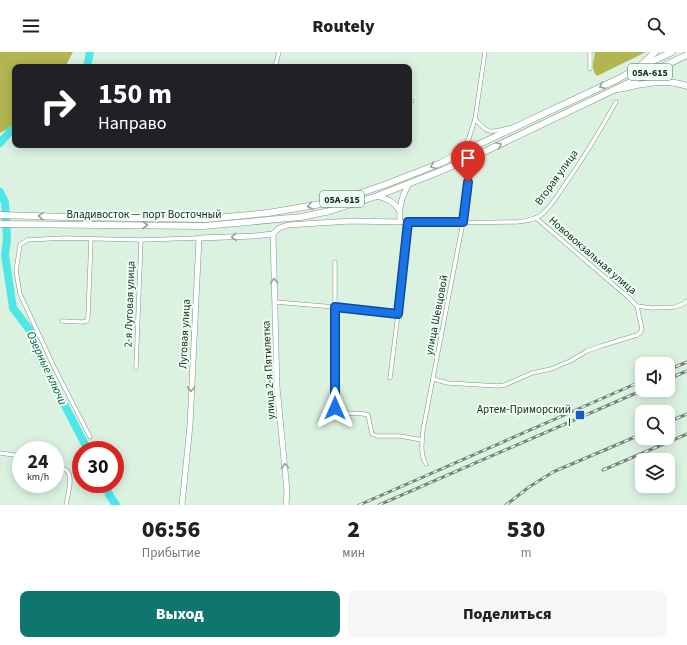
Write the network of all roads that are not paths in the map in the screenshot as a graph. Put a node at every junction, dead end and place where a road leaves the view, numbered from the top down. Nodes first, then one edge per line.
1 (279, 52) edge
2 (485, 52) edge
3 (590, 52) edge
4 (655, 52) edge
5 (672, 52) edge
6 (687, 55) edge
7 (276, 64) edge
8 (590, 69) dead end
9 (636, 69) junction
10 (687, 86) edge
11 (613, 90) junction
12 (616, 102) dead end
13 (476, 119) junction
14 (523, 124) junction
15 (454, 156) junction
16 (470, 169) dead end
17 (409, 184) junction
18 (377, 196) junction
19 (399, 210) junction
20 (0, 216) edge
21 (536, 218) junction
22 (400, 222) junction
23 (408, 222) junction
24 (463, 222) junction
25 (0, 224) edge
26 (273, 234) junction
27 (198, 238) junction
28 (91, 239) junction
29 (141, 240) junction
30 (335, 262) dead end
31 (687, 301) edge
32 (275, 302) junction
33 (638, 306) junction
34 (335, 307) junction
35 (398, 314) junction
36 (62, 321) dead end
37 (136, 368) dead end
38 (390, 378) dead end
39 (434, 379) junction
40 (90, 437) dead end
41 (422, 440) junction
42 (0, 453) edge
43 (12, 455) edge
44 (426, 464) dead end
45 (64, 469) edge
46 (66, 505) edge
47 (182, 505) edge
48 (286, 505) edge

1 - 7 street
2 - 13 street
3 - 8 street
4 - 9 main road
5 - 9 main road, Владивосток — порт Восточный / 05А-615
6 - 11 main road, Владивосток — порт Восточный / 05А-615
9 -> 14 main road, Владивосток — порт Восточный / 05А-615
10 - 11 main road
17 -> 11 main road, Владивосток — порт Восточный / 05А-615
12 - 21 street, Вторая улица
13 - 14 street
13 - 15 street
14 - 15 main road, Владивосток — порт Восточный / 05А-615
15 -> 20 main road, Владивосток — порт Восточный / 05А-615
16 - 24 street, улица Шевцовой
17 - 18 main road, Владивосток — порт Восточный / 05А-615
17 - 19 main road
18 - 19 main road
25 -> 18 main road, Владивосток — порт Восточный / 05А-615
19 - 22 main road
21 - 24 street, Вторая улица
21 - 33 street, Нововокзальная улица
22 - 23 street, Вторая улица
22 - 26 main road, Вторая улица
23 - 24 street, Вторая улица
23 - 35 street
24 - 39 street, улица Шевцовой
26 -> 27 main road
32 -> 26 main road, улица 2-я Пятилетка
27 - 29 street
27 -> 47 main road, Луговая улица
28 - 29 street
28 - 36 street
28 - 40 street
29 - 37 street, 2-я Луговая улица
30 - 34 street
31 - 33 street, Нововокзальная улица
32 - 34 street
48 -> 32 main road, улица 2-я Пятилетка
33 - 39 street, Нововокзальная улица
34 - 35 street
34 - 41 street
35 - 38 street
39 - 41 street, улица Шевцовой
41 - 44 street, улица Шевцовой
42 - 43 street
45 - 46 street

